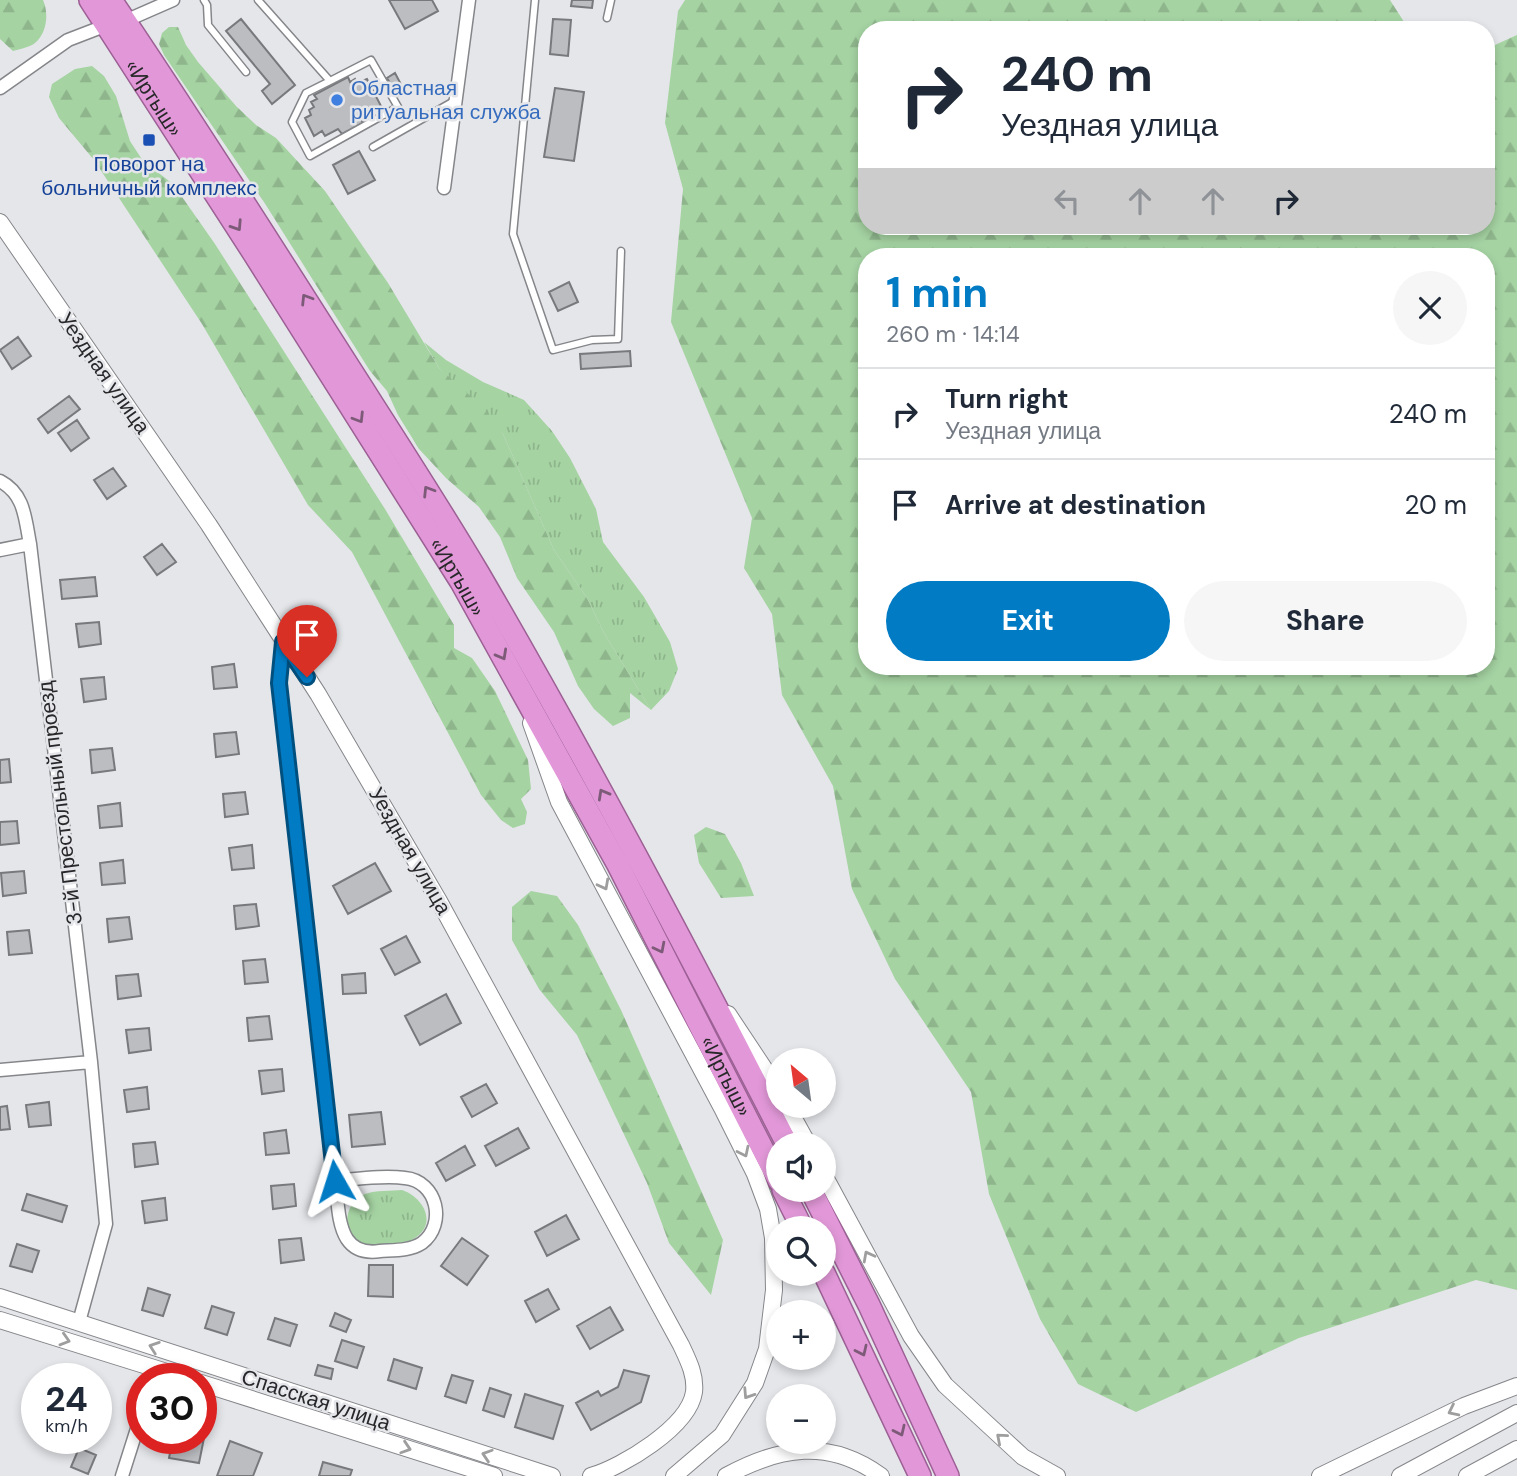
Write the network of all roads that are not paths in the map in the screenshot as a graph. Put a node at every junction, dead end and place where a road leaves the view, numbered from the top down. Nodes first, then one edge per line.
1 (90, 0) edge
2 (111, 0) edge
3 (173, 0) edge
4 (204, 0) edge
5 (258, 0) edge
6 (469, 0) edge
7 (536, 0) edge
8 (611, 0) edge
9 (607, 18) dead end
10 (116, 23) junction
11 (246, 72) dead end
12 (330, 81) junction
13 (0, 88) edge
14 (456, 100) junction
15 (373, 147) dead end
16 (444, 188) dead end
17 (0, 222) edge
18 (621, 251) dead end
19 (0, 481) edge
20 (30, 544) junction
21 (0, 550) edge
22 (283, 642) junction
23 (520, 688) junction
24 (707, 986) junction
25 (91, 1062) junction
26 (0, 1070) edge
27 (766, 1071) edge
28 (781, 1132) edge
29 (766, 1155) edge
30 (335, 1181) junction
31 (836, 1197) edge
32 (816, 1202) edge
33 (830, 1286) edge
34 (0, 1297) edge
35 (0, 1320) edge
36 (79, 1322) junction
37 (138, 1363) edge
38 (1517, 1386) edge
39 (217, 1388) edge
40 (1517, 1413) edge
41 (1517, 1449) edge
42 (129, 1454) edge
43 (122, 1476) edge
44 (494, 1476) edge
45 (552, 1476) edge
46 (591, 1476) edge
47 (674, 1476) edge
48 (726, 1476) edge
49 (881, 1476) edge
50 (920, 1476) edge
51 (948, 1476) edge
52 (1057, 1476) edge
53 (1320, 1476) edge
54 (1400, 1476) edge
55 (1467, 1476) edge

1 - 10 highway, «Иртыш»
2 - 10 highway, «Иртыш»
3 - 10 street
4 - 11 lane
5 - 12 lane
6 - 14 street
7 - 18 lane
8 - 9 lane
10 - 13 street
10 -> 23 highway, «Иртыш»
24 -> 10 highway, «Иртыш»
12 - 12 lane
14 - 15 lane
14 - 16 street
17 - 22 street, Уездная улица
19 - 20 street, 3-й Престольный проезд
20 - 21 street
20 - 25 street, 3-й Престольный проезд
22 - 30 street
22 - 46 street, Уездная улица
23 -> 29 highway, «Иртыш»
23 -> 47 street
24 - 27 street
24 - 28 highway, «Иртыш»
25 - 26 street
25 - 36 street, 3-й Престольный проезд
30 - 30 street
52 -> 31 street
32 - 51 highway
33 -> 50 highway
34 - 36 street, Спасская улица
35 -> 37 street
45 -> 36 street, Спасская улица
38 -> 53 street
39 -> 44 street, Спасская улица
40 - 54 street
41 - 55 street
42 - 43 street
48 - 49 street

